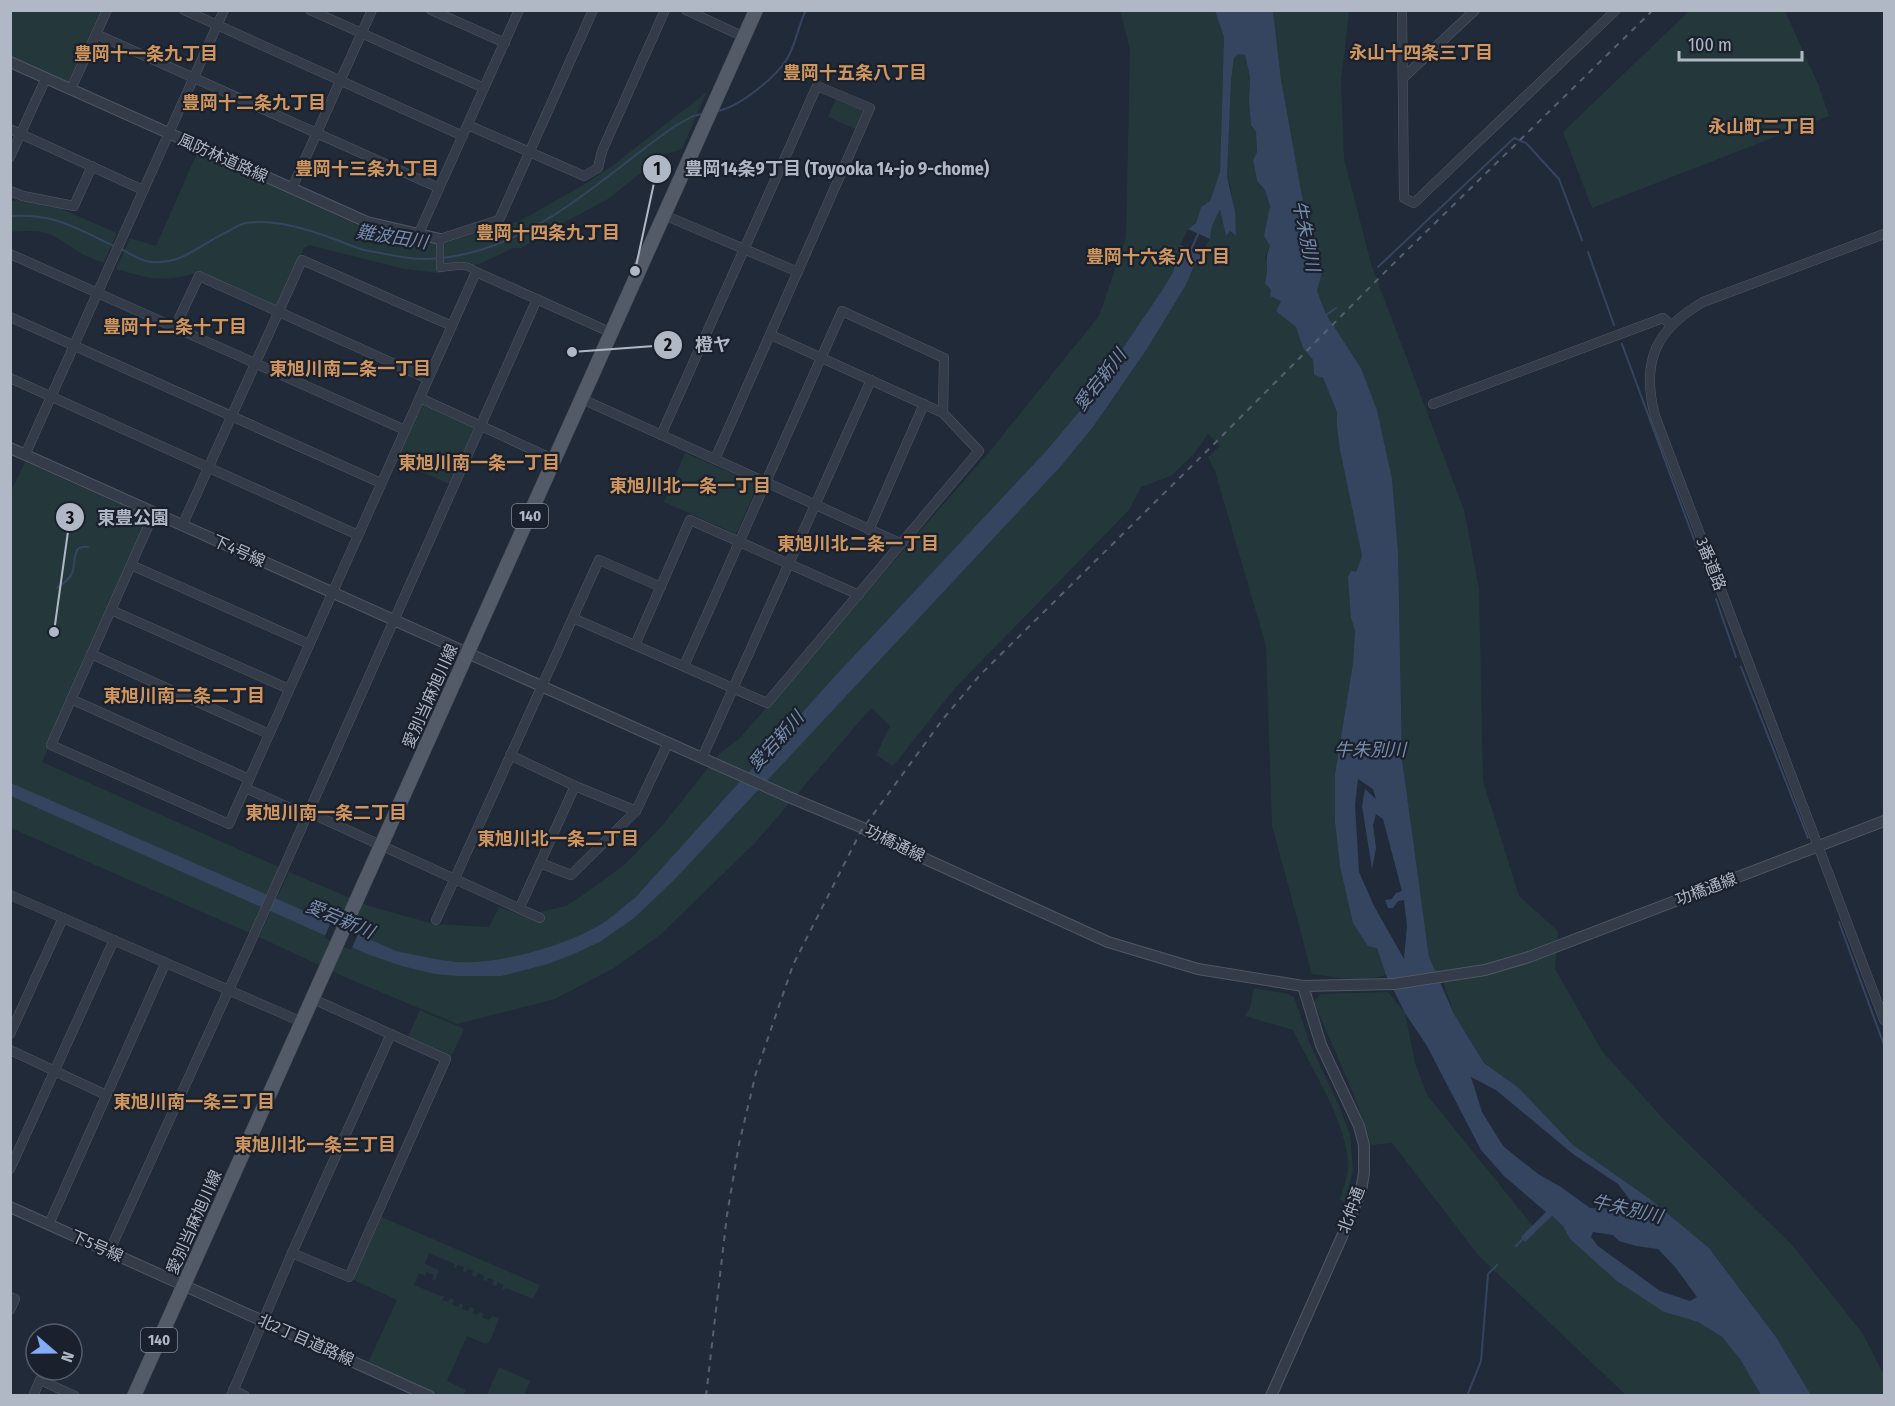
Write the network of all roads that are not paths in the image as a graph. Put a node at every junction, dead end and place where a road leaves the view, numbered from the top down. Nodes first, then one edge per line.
1 (107, 10) edge
2 (184, 10) edge
3 (224, 10) edge
4 (309, 10) edge
5 (372, 10) edge
6 (431, 10) edge
7 (519, 10) edge
8 (593, 10) edge
9 (664, 10) edge
10 (686, 10) edge
11 (756, 10) edge
12 (1402, 10) edge
13 (1475, 10) edge
14 (1616, 10) edge
15 (218, 25) junction
16 (96, 34) junction
17 (362, 34) junction
18 (744, 37) junction
19 (504, 43) junction
20 (10, 62) edge
21 (46, 78) junction
22 (193, 78) junction
23 (1403, 78) junction
24 (340, 81) junction
25 (484, 88) junction
26 (71, 89) junction
27 (468, 124) junction
28 (10, 129) edge
29 (169, 133) junction
30 (316, 133) junction
31 (21, 134) junction
32 (463, 136) junction
33 (529, 153) junction
34 (10, 157) edge
35 (92, 166) junction
36 (292, 188) junction
37 (439, 189) junction
38 (143, 190) junction
39 (10, 191) edge
40 (664, 215) junction
41 (1884, 234) edge
42 (418, 235) junction
43 (440, 243) junction
44 (744, 249) junction
45 (10, 254) edge
46 (476, 272) junction
47 (798, 272) junction
48 (98, 293) junction
49 (537, 299) junction
50 (279, 311) junction
51 (10, 317) edge
52 (1671, 325) junction
53 (452, 326) junction
54 (174, 327) junction
55 (612, 333) junction
56 (771, 335) junction
57 (74, 346) junction
58 (821, 357) junction
59 (255, 363) junction
60 (10, 378) edge
61 (428, 379) junction
62 (871, 380) junction
63 (51, 397) junction
64 (420, 398) junction
65 (582, 399) junction
66 (924, 404) junction
67 (1433, 404) dead end
68 (944, 413) junction
69 (232, 417) junction
70 (481, 426) junction
71 (405, 430) junction
72 (661, 435) junction
73 (10, 448) edge
74 (25, 455) junction
75 (715, 459) junction
76 (555, 460) junction
77 (209, 468) junction
78 (381, 483) junction
79 (766, 483) junction
80 (815, 505) junction
81 (154, 513) junction
82 (182, 526) junction
83 (869, 530) junction
84 (358, 535) junction
85 (739, 541) junction
86 (902, 544) junction
87 (789, 564) junction
88 (131, 565) junction
89 (661, 587) junction
90 (332, 593) junction
91 (859, 595) junction
92 (111, 610) junction
93 (573, 618) junction
94 (393, 620) junction
95 (309, 644) junction
96 (635, 645) junction
97 (91, 654) junction
98 (468, 654) junction
99 (684, 666) junction
100 (541, 686) junction
101 (734, 688) junction
102 (289, 689) junction
103 (71, 699) junction
104 (269, 734) junction
105 (668, 743) junction
106 (510, 755) junction
107 (702, 758) junction
108 (247, 783) junction
109 (575, 786) junction
110 (636, 811) junction
111 (307, 814) junction
112 (1884, 821) edge
113 (381, 845) junction
114 (1818, 846) junction
115 (540, 863) junction
116 (454, 879) junction
117 (10, 895) edge
118 (520, 907) junction
119 (63, 918) junction
120 (540, 918) dead end
121 (436, 920) dead end
122 (114, 940) junction
123 (165, 964) junction
124 (1302, 986) junction
125 (228, 990) junction
126 (313, 999) junction
127 (1884, 1020) edge
128 (302, 1022) junction
129 (10, 1034) edge
130 (391, 1034) junction
131 (10, 1050) edge
132 (55, 1070) junction
133 (106, 1095) junction
134 (10, 1169) edge
135 (10, 1207) edge
136 (48, 1224) junction
137 (109, 1252) junction
138 (292, 1252) junction
139 (184, 1285) junction
140 (10, 1297) edge
141 (10, 1310) edge
142 (263, 1321) junction
143 (232, 1393) edge
144 (33, 1395) edge
145 (75, 1395) edge
146 (134, 1395) edge
147 (244, 1395) edge
148 (429, 1395) edge
149 (1271, 1395) edge

1 - 16 street
2 - 15 street
3 - 15 street
4 - 17 street
5 - 17 street
6 - 19 street
7 - 19 street
8 - 33 street
9 - 33 street
10 - 18 street
11 - 18 main road, 愛別当麻旭川線 / 140
12 - 23 street
13 - 23 street
14 - 23 street
15 - 22 street
15 - 24 street
16 - 22 street
16 - 26 street
17 - 24 street
17 - 25 street
18 - 40 main road, 愛別当麻旭川線 / 140
19 - 25 street
20 - 21 street, 風防林道路線
21 - 26 street, 風防林道路線
21 - 31 street
22 - 29 street
22 - 30 street
24 - 30 street
24 - 32 street
25 - 27 street
26 - 29 street, 風防林道路線
27 - 32 street
27 - 33 street
28 - 31 street
29 - 36 street, 風防林道路線
29 - 38 street
30 - 36 street
30 - 37 street
31 - 34 street
31 - 35 street
32 - 37 street
33 - 43 street
35 - 38 street
35 - 39 street
36 - 42 street, 風防林道路線
37 - 42 street
38 - 48 street
40 - 44 street
40 - 55 main road, 愛別当麻旭川線 / 140
41 - 52 street, 3番道路
42 - 43 street, 風防林道路線
43 - 46 street
44 - 47 street
44 - 47 street
44 - 72 street
45 - 48 street
46 - 49 street
46 - 53 street
47 - 56 street
48 - 54 street
48 - 57 street
49 - 55 street
49 - 70 street
50 - 53 street
50 - 54 street
50 - 59 street
50 - 61 street
51 - 57 street
52 - 67 street
52 - 114 street, 3番道路
53 - 61 street
54 - 59 street
55 - 65 main road, 愛別当麻旭川線 / 140
56 - 58 street
56 - 75 street
57 - 63 street
57 - 69 street
58 - 62 street
58 - 68 street
58 - 79 street
59 - 69 street
59 - 71 street
60 - 63 street
61 - 64 street
62 - 66 street
62 - 80 street
63 - 74 street
63 - 77 street
64 - 70 street
64 - 71 street
65 - 72 street
65 - 76 main road, 愛別当麻旭川線 / 140
66 - 68 street
66 - 83 street
68 - 86 street
69 - 77 street
69 - 78 street
70 - 76 street
70 - 94 street
71 - 78 street
72 - 75 street
73 - 74 street, 下4号線
74 - 81 street, 下4号線
75 - 79 street
76 - 98 main road, 愛別当麻旭川線 / 140
77 - 82 street
77 - 84 street
78 - 84 street
79 - 80 street
79 - 85 street
80 - 83 street
80 - 87 street
81 - 82 street, 下4号線
81 - 88 street
82 - 90 street, 下4号線
83 - 86 street
84 - 90 street
85 - 87 street
85 - 89 street
85 - 99 street
86 - 91 street
87 - 91 street
87 - 101 street
88 - 92 street
88 - 95 street
89 - 93 street
89 - 96 street
90 - 94 street, 下4号線
90 - 95 street
91 - 101 street
92 - 97 street
92 - 102 street
93 - 96 street
93 - 100 street
94 - 98 street, 下4号線
94 - 111 street
95 - 102 street
96 - 99 street
97 - 103 street
97 - 104 street
98 - 100 street, 功橋通線
98 - 113 main road, 愛別当麻旭川線 / 140
99 - 101 street
100 - 105 street, 功橋通線
100 - 106 street
101 - 107 street
102 - 104 street
103 - 108 street
103 - 108 street
104 - 108 street
105 - 107 street, 功橋通線
105 - 110 street
106 - 109 street
106 - 116 street
107 - 124 street, 功橋通線
108 - 111 street
109 - 110 street
109 - 115 street
110 - 115 street
111 - 113 street
111 - 125 street
112 - 114 street, 功橋通線
113 - 116 street
113 - 126 main road, 愛別当麻旭川線 / 140
114 - 124 street, 功橋通線
114 - 127 street, 3番道路
115 - 118 street
116 - 118 street
116 - 121 street
117 - 119 street
118 - 120 street
119 - 122 street
119 - 129 street
122 - 123 street
122 - 132 street
123 - 125 street
123 - 133 street
124 - 149 street, 北仲通
125 - 128 street
125 - 137 street
126 - 128 main road, 愛別当麻旭川線 / 140
126 - 130 street
128 - 139 main road, 愛別当麻旭川線 / 140
130 - 138 street
130 - 138 street
131 - 132 street
132 - 133 street
132 - 134 street
133 - 136 street
135 - 136 street, 下5号線
136 - 137 street, 下5号線
137 - 139 street, 下5号線
138 - 142 street
139 - 142 street, 北2丁目道路線
139 - 146 main road, 愛別当麻旭川線 / 140
140 - 141 street
142 - 143 street
142 - 148 street, 北2丁目道路線
143 - 147 street
144 - 145 street

